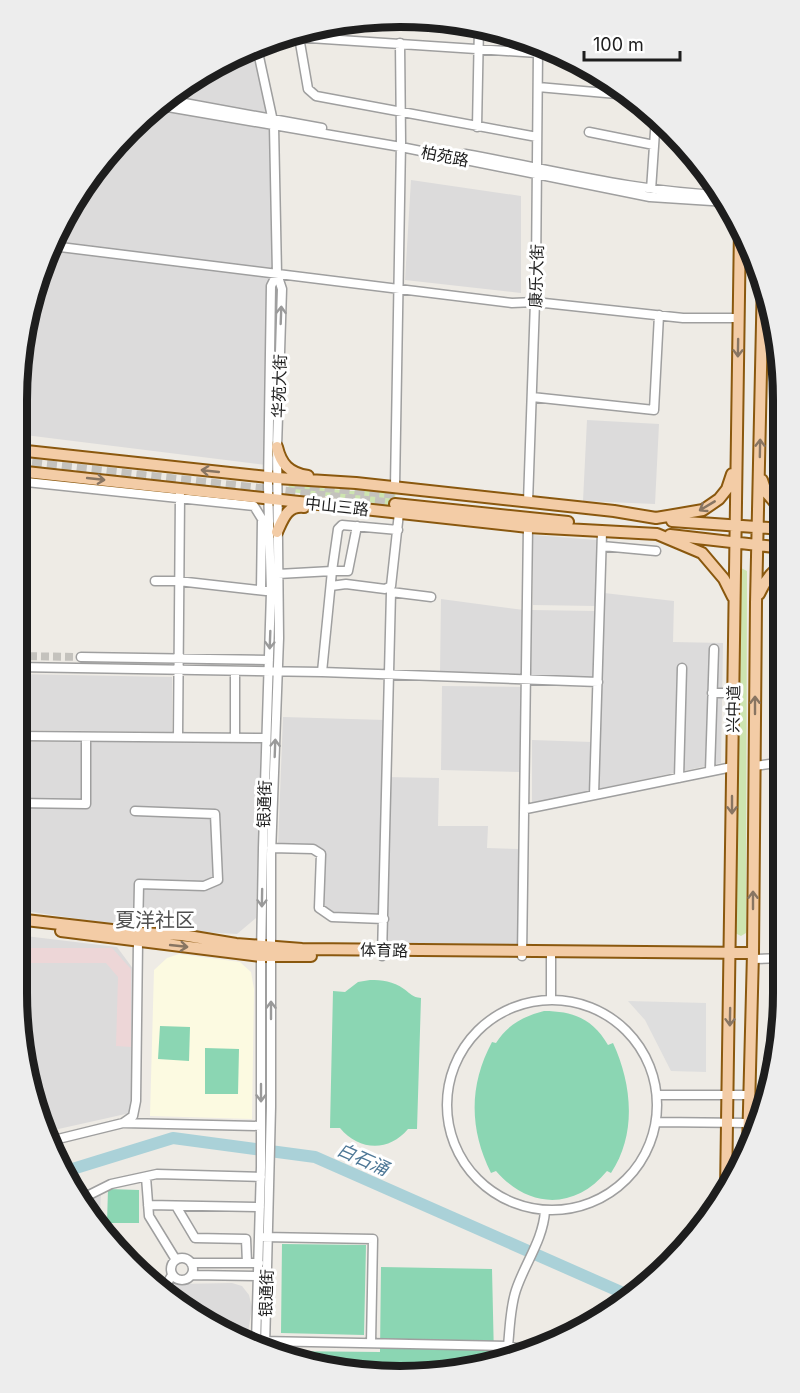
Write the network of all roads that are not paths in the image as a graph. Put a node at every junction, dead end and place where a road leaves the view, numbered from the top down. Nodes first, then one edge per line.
1 (479, 36) edge
2 (311, 38) edge
3 (297, 42) edge
4 (400, 43) junction
5 (479, 48) junction
6 (530, 51) edge
7 (538, 53) edge
8 (259, 54) edge
9 (538, 87) junction
10 (612, 94) edge
11 (176, 102) edge
12 (169, 107) edge
13 (401, 112) junction
14 (273, 123) junction
15 (477, 127) junction
16 (655, 128) edge
17 (589, 132) dead end
18 (537, 137) junction
19 (401, 145) junction
20 (654, 145) junction
21 (537, 170) junction
22 (651, 190) junction
23 (711, 195) edge
24 (715, 201) edge
25 (740, 245) edge
26 (60, 247) edge
27 (277, 274) junction
28 (398, 289) junction
29 (535, 302) junction
30 (762, 312) edge
31 (659, 315) junction
32 (738, 318) junction
33 (532, 397) junction
34 (277, 447) junction
35 (27, 451) edge
36 (735, 462) junction
37 (759, 470) junction
38 (27, 473) edge
39 (272, 477) junction
40 (27, 481) edge
41 (68, 481) junction
42 (356, 483) junction
43 (180, 493) junction
44 (273, 499) junction
45 (396, 500) junction
46 (773, 500) edge
47 (528, 502) junction
48 (353, 508) junction
49 (657, 519) junction
50 (735, 525) junction
51 (357, 526) junction
52 (528, 527) junction
53 (758, 527) junction
54 (773, 528) edge
55 (398, 530) junction
56 (277, 532) junction
57 (602, 532) junction
58 (657, 534) junction
59 (735, 543) junction
60 (602, 546) junction
61 (758, 546) junction
62 (773, 547) edge
63 (656, 551) dead end
64 (332, 571) junction
65 (348, 571) junction
66 (773, 572) edge
67 (278, 574) junction
68 (155, 581) dead end
69 (178, 581) junction
70 (346, 584) junction
71 (331, 586) junction
72 (261, 590) junction
73 (275, 592) junction
74 (431, 597) dead end
75 (734, 599) junction
76 (756, 603) junction
77 (714, 649) dead end
78 (81, 657) tunnel mouth
79 (177, 659) junction
80 (269, 660) junction
81 (27, 667) edge
82 (682, 668) dead end
83 (177, 670) junction
84 (235, 671) junction
85 (274, 672) junction
86 (322, 672) junction
87 (389, 675) junction
88 (527, 680) junction
89 (598, 682) junction
90 (712, 693) junction
91 (733, 693) junction
92 (27, 736) edge
93 (86, 736) junction
94 (177, 737) junction
95 (235, 738) junction
96 (266, 738) junction
97 (773, 763) edge
98 (754, 765) junction
99 (732, 766) junction
100 (710, 771) junction
101 (678, 778) junction
102 (594, 795) junction
103 (27, 803) edge
104 (526, 809) junction
105 (135, 811) dead end
106 (271, 848) junction
107 (384, 919) junction
108 (27, 920) edge
109 (27, 926) edge
110 (138, 937) junction
111 (266, 950) junction
112 (382, 953) junction
113 (522, 954) junction
114 (551, 954) junction
115 (773, 954) edge
116 (731, 956) junction
117 (753, 956) junction
118 (773, 957) edge
119 (551, 1000) junction
120 (657, 1095) junction
121 (728, 1095) junction
122 (748, 1095) junction
123 (657, 1122) junction
124 (123, 1123) junction
125 (728, 1123) junction
126 (748, 1123) junction
127 (748, 1128) edge
128 (264, 1130) junction
129 (57, 1139) edge
130 (266, 1167) junction
131 (727, 1174) edge
132 (146, 1177) junction
133 (261, 1177) junction
134 (87, 1196) edge
135 (148, 1205) junction
136 (176, 1206) junction
137 (260, 1207) junction
138 (545, 1211) junction
139 (264, 1237) junction
140 (176, 1260) junction
141 (191, 1263) junction
142 (247, 1263) junction
143 (259, 1263) junction
144 (172, 1275) junction
145 (192, 1275) junction
146 (258, 1276) junction
147 (167, 1284) edge
148 (260, 1339) edge
149 (260, 1339) edge
150 (271, 1343) edge
151 (371, 1343) junction
152 (508, 1346) junction
153 (515, 1348) edge

1 - 5 street
2 - 4 street
3 - 13 street
4 - 5 street
4 - 13 street
5 - 6 street
5 - 15 street
7 - 9 street, 康乐大街
8 - 14 street, 华苑大街
9 - 10 street
9 - 18 street, 康乐大街
11 - 14 street, 柏苑路
12 - 14 street, 柏苑路
13 - 15 street
13 - 19 street
14 - 19 street, 柏苑路
14 - 27 street, 华苑大街
15 - 18 street
16 - 20 street
17 - 20 street
18 - 21 street, 康乐大街
19 - 21 street, 柏苑路
19 - 28 street
20 - 22 street
21 - 22 street, 柏苑路
21 - 24 street, 柏苑路
21 - 29 street, 康乐大街
22 - 23 street, 柏苑路
25 - 32 main road, 兴中道
26 - 27 street
27 - 28 street
34 -> 27 street, 华苑大街
27 - 39 street, 华苑大街
28 - 29 street
28 - 45 street
29 - 31 street
29 - 33 street, 康乐大街
37 -> 30 main road, 兴中道
31 - 32 street
31 - 33 street
32 -> 36 main road, 兴中道
33 - 47 street, 康乐大街
34 - 39 street, 华苑大街
34 - 42 main road
39 -> 35 main road, 中山三路
36 -> 49 main road
36 - 50 main road, 兴中道
37 - 46 main road
37 - 53 main road, 兴中道
38 - 41 main road, 中山三路
39 - 42 main road, 中山三路
39 - 44 street, 银通街
40 - 41 street
41 - 43 main road, 中山三路
42 - 45 main road, 中山三路
43 - 44 main road, 中山三路
43 - 69 street
43 - 72 street
44 - 48 main road, 中山三路
44 - 56 street
44 - 73 street, 银通街
45 - 47 main road, 中山三路
45 - 48 main road, 中山三路
45 - 49 main road, 中山三路
45 - 52 main road, 中山三路
45 - 55 street
45 - 58 main road, 中山三路
47 - 49 main road, 中山三路
48 - 56 main road
49 - 50 main road, 中山三路
50 - 53 main road, 中山三路
50 - 59 main road, 兴中道
51 - 55 street
51 - 64 street
51 - 65 street
52 - 57 main road, 中山三路
52 - 88 street
53 - 54 main road, 中山三路
53 - 61 main road, 兴中道
55 - 70 street
56 - 67 street
57 - 58 main road, 中山三路
57 - 60 street
58 - 59 main road, 中山三路
58 - 75 main road
59 - 61 main road, 中山三路
59 - 75 main road, 兴中道
60 - 63 street
60 - 89 street
61 - 62 main road, 中山三路
61 - 76 main road, 兴中道
64 - 65 street
64 - 67 street
64 - 71 street
65 - 70 street
66 - 76 main road
67 - 73 street
68 - 69 street
69 - 72 street
69 - 79 street
70 - 71 street
71 - 86 street
72 - 73 street
73 -> 80 street, 银通街
73 - 85 street
74 - 87 street
75 - 91 main road, 兴中道
98 -> 76 main road, 兴中道
77 - 90 street
78 - 79 street
79 - 80 street
79 - 83 street
80 - 85 street, 银通街
81 - 83 street
82 - 101 street
83 - 84 street
83 - 94 street
84 - 85 street
84 - 95 street
85 - 86 street
85 - 96 street, 银通街
106 -> 85 street
86 - 87 street
87 - 88 street
87 - 107 street
88 - 89 street
88 - 104 street
89 - 102 street
90 - 91 street
90 - 100 street
91 - 99 main road, 兴中道
92 - 93 street
93 - 94 street
93 - 103 street
94 - 95 street
95 - 96 street
96 -> 111 street, 银通街
97 - 98 street
117 -> 98 main road, 兴中道
99 - 100 street
99 -> 116 main road, 兴中道
100 - 101 street
101 - 102 street
102 - 104 street
104 - 113 street
105 - 110 street
106 - 107 street
106 - 111 street
107 - 112 street
108 - 110 main road, 体育路
109 - 110 main road, 体育路
110 - 111 main road, 体育路
110 - 124 street
111 - 112 main road, 体育路
111 - 128 street, 银通街
112 - 113 main road, 体育路
113 - 114 main road, 体育路
114 - 116 main road, 体育路
114 - 119 street
115 - 117 street
116 - 117 main road, 体育路
116 -> 121 main road, 兴中道
117 - 118 street
117 - 122 main road, 兴中道
119 - 120 street
119 - 138 street
120 - 121 street
120 - 123 street
121 - 122 street
121 - 125 main road, 兴中道
122 - 126 main road, 兴中道
123 - 125 street
123 - 138 street
124 - 128 street
124 - 129 street
125 - 126 street
125 - 131 main road, 兴中道
126 - 127 main road, 兴中道
128 - 130 street, 银通街
130 - 133 street, 银通街
130 - 139 street, 银通街
132 - 133 street
132 - 134 street
132 - 135 street
133 - 137 street, 银通街
135 - 136 street
135 - 140 street
136 - 137 street
136 - 142 street
137 - 139 street, 银通街
138 - 152 street
139 - 143 street, 银通街
139 - 148 street, 银通街
139 - 151 street
140 - 141 street
140 - 144 street
141 - 142 street
141 - 145 street
142 - 143 street
143 - 146 street, 银通街
144 - 145 street
144 - 147 street
145 - 146 street
146 - 149 street, 银通街
150 - 151 street
151 - 152 street
152 - 153 street

